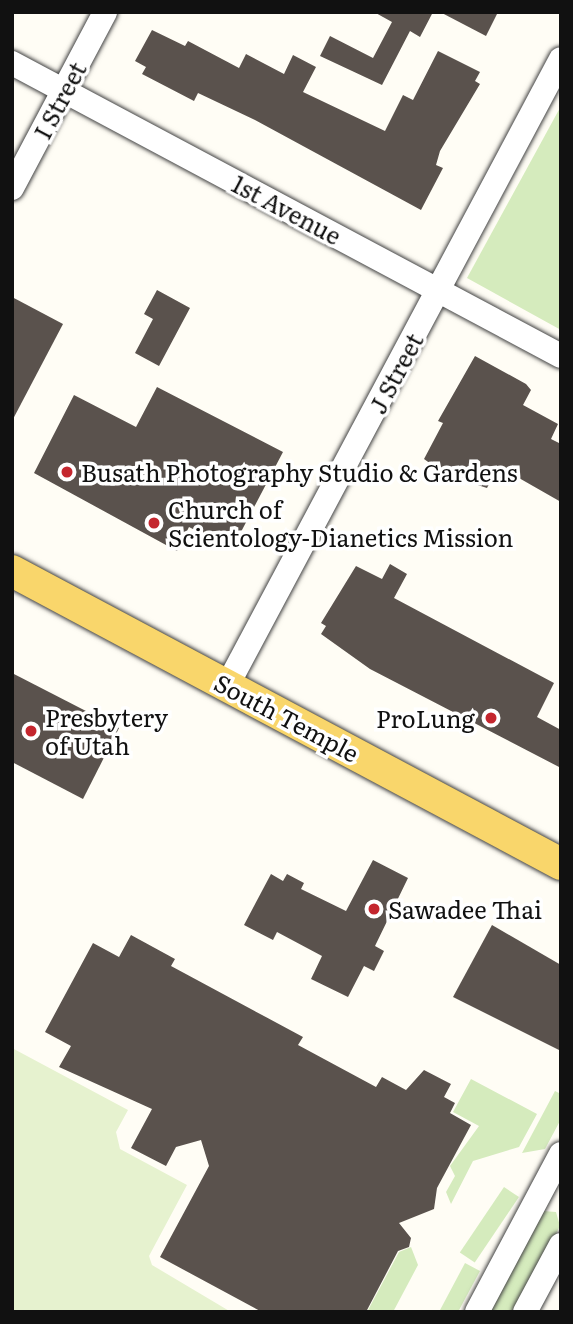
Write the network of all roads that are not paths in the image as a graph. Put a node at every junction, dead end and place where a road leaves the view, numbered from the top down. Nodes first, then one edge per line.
1 (105, 12) edge
2 (561, 59) edge
3 (12, 63) edge
4 (64, 91) junction
5 (12, 188) edge
6 (438, 290) junction
7 (561, 356) edge
8 (12, 571) edge
9 (228, 686) junction
10 (561, 864) edge
11 (561, 1154) edge
12 (552, 1192) edge
13 (561, 1245) edge
14 (477, 1312) edge
15 (525, 1312) edge

1 - 4 street, I Street
2 - 6 street, J Street
3 - 4 street, 1st Avenue
4 - 5 street, I Street
4 - 6 street, 1st Avenue
6 - 7 street, 1st Avenue
6 - 9 street, J Street
8 - 9 main road, South Temple
9 - 10 main road, South Temple
11 - 12 street
12 - 14 street
13 - 15 street

